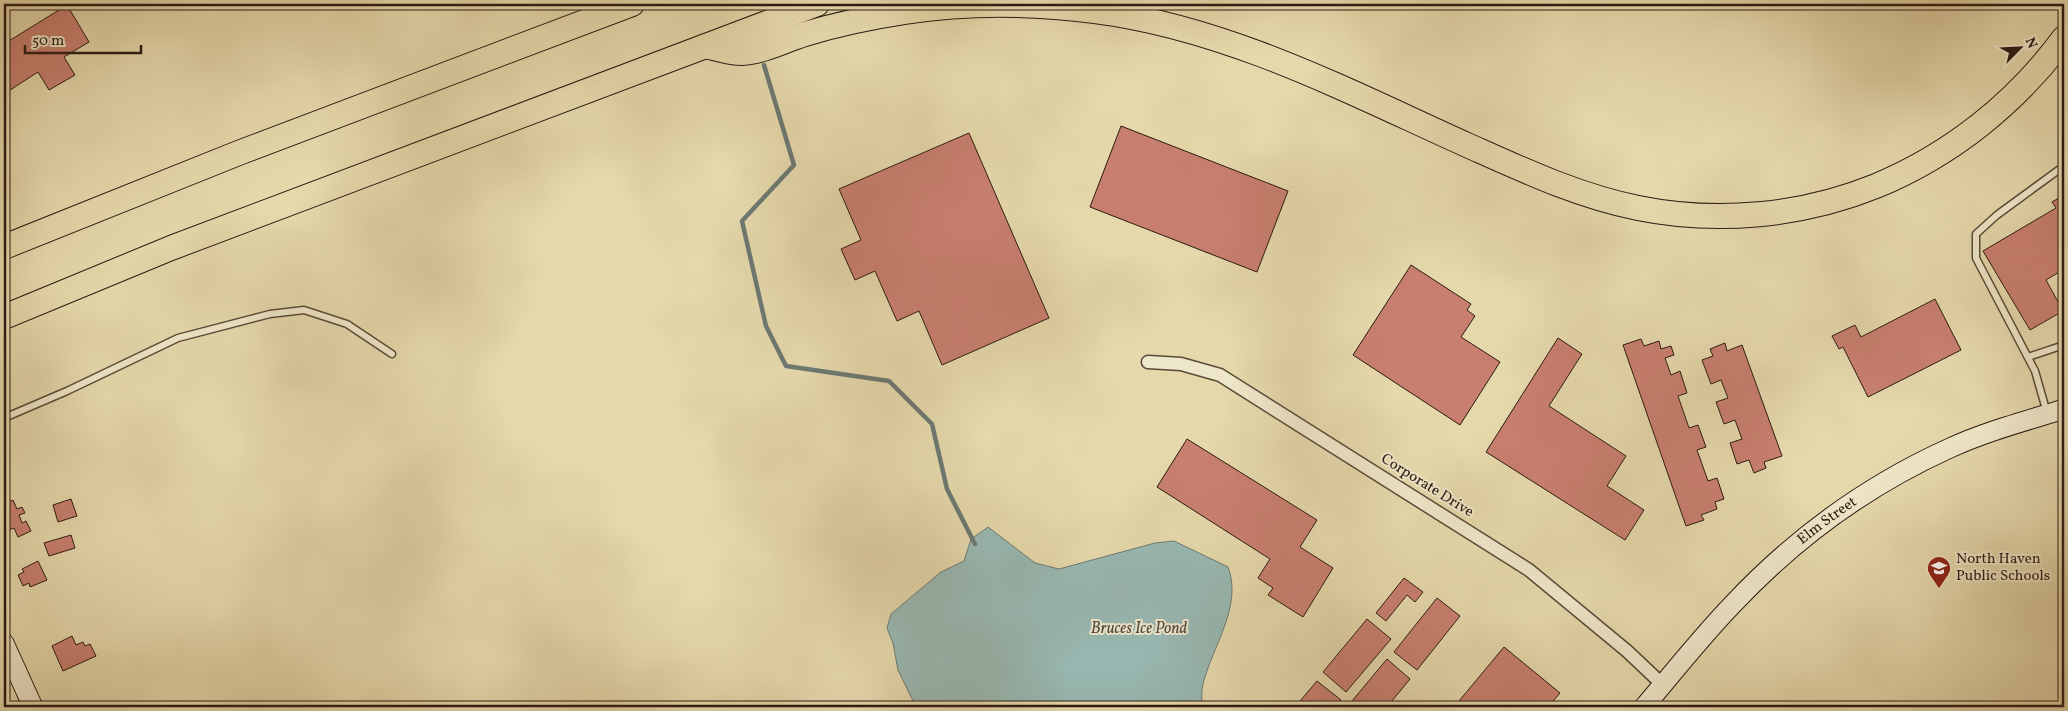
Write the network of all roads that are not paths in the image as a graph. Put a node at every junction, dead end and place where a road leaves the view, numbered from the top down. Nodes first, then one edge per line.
1 (632, 4) edge
2 (817, 4) edge
3 (2064, 38) edge
4 (706, 46) junction
5 (2064, 166) edge
6 (4, 247) edge
7 (4, 317) edge
8 (2064, 345) edge
9 (392, 354) dead end
10 (2028, 357) junction
11 (1148, 362) dead end
12 (2056, 412) edge
13 (4, 418) edge
14 (4, 642) edge
15 (1662, 686) junction
16 (34, 707) edge
17 (1644, 707) edge

1 - 6 highway
2 - 4 highway
3 - 4 highway
4 - 7 highway
5 - 10 lane
8 - 10 lane
9 - 13 lane
10 - 12 lane
11 - 15 street, Corporate Drive
12 - 15 street, Elm Street
14 - 16 street
15 - 17 street, Elm Street

